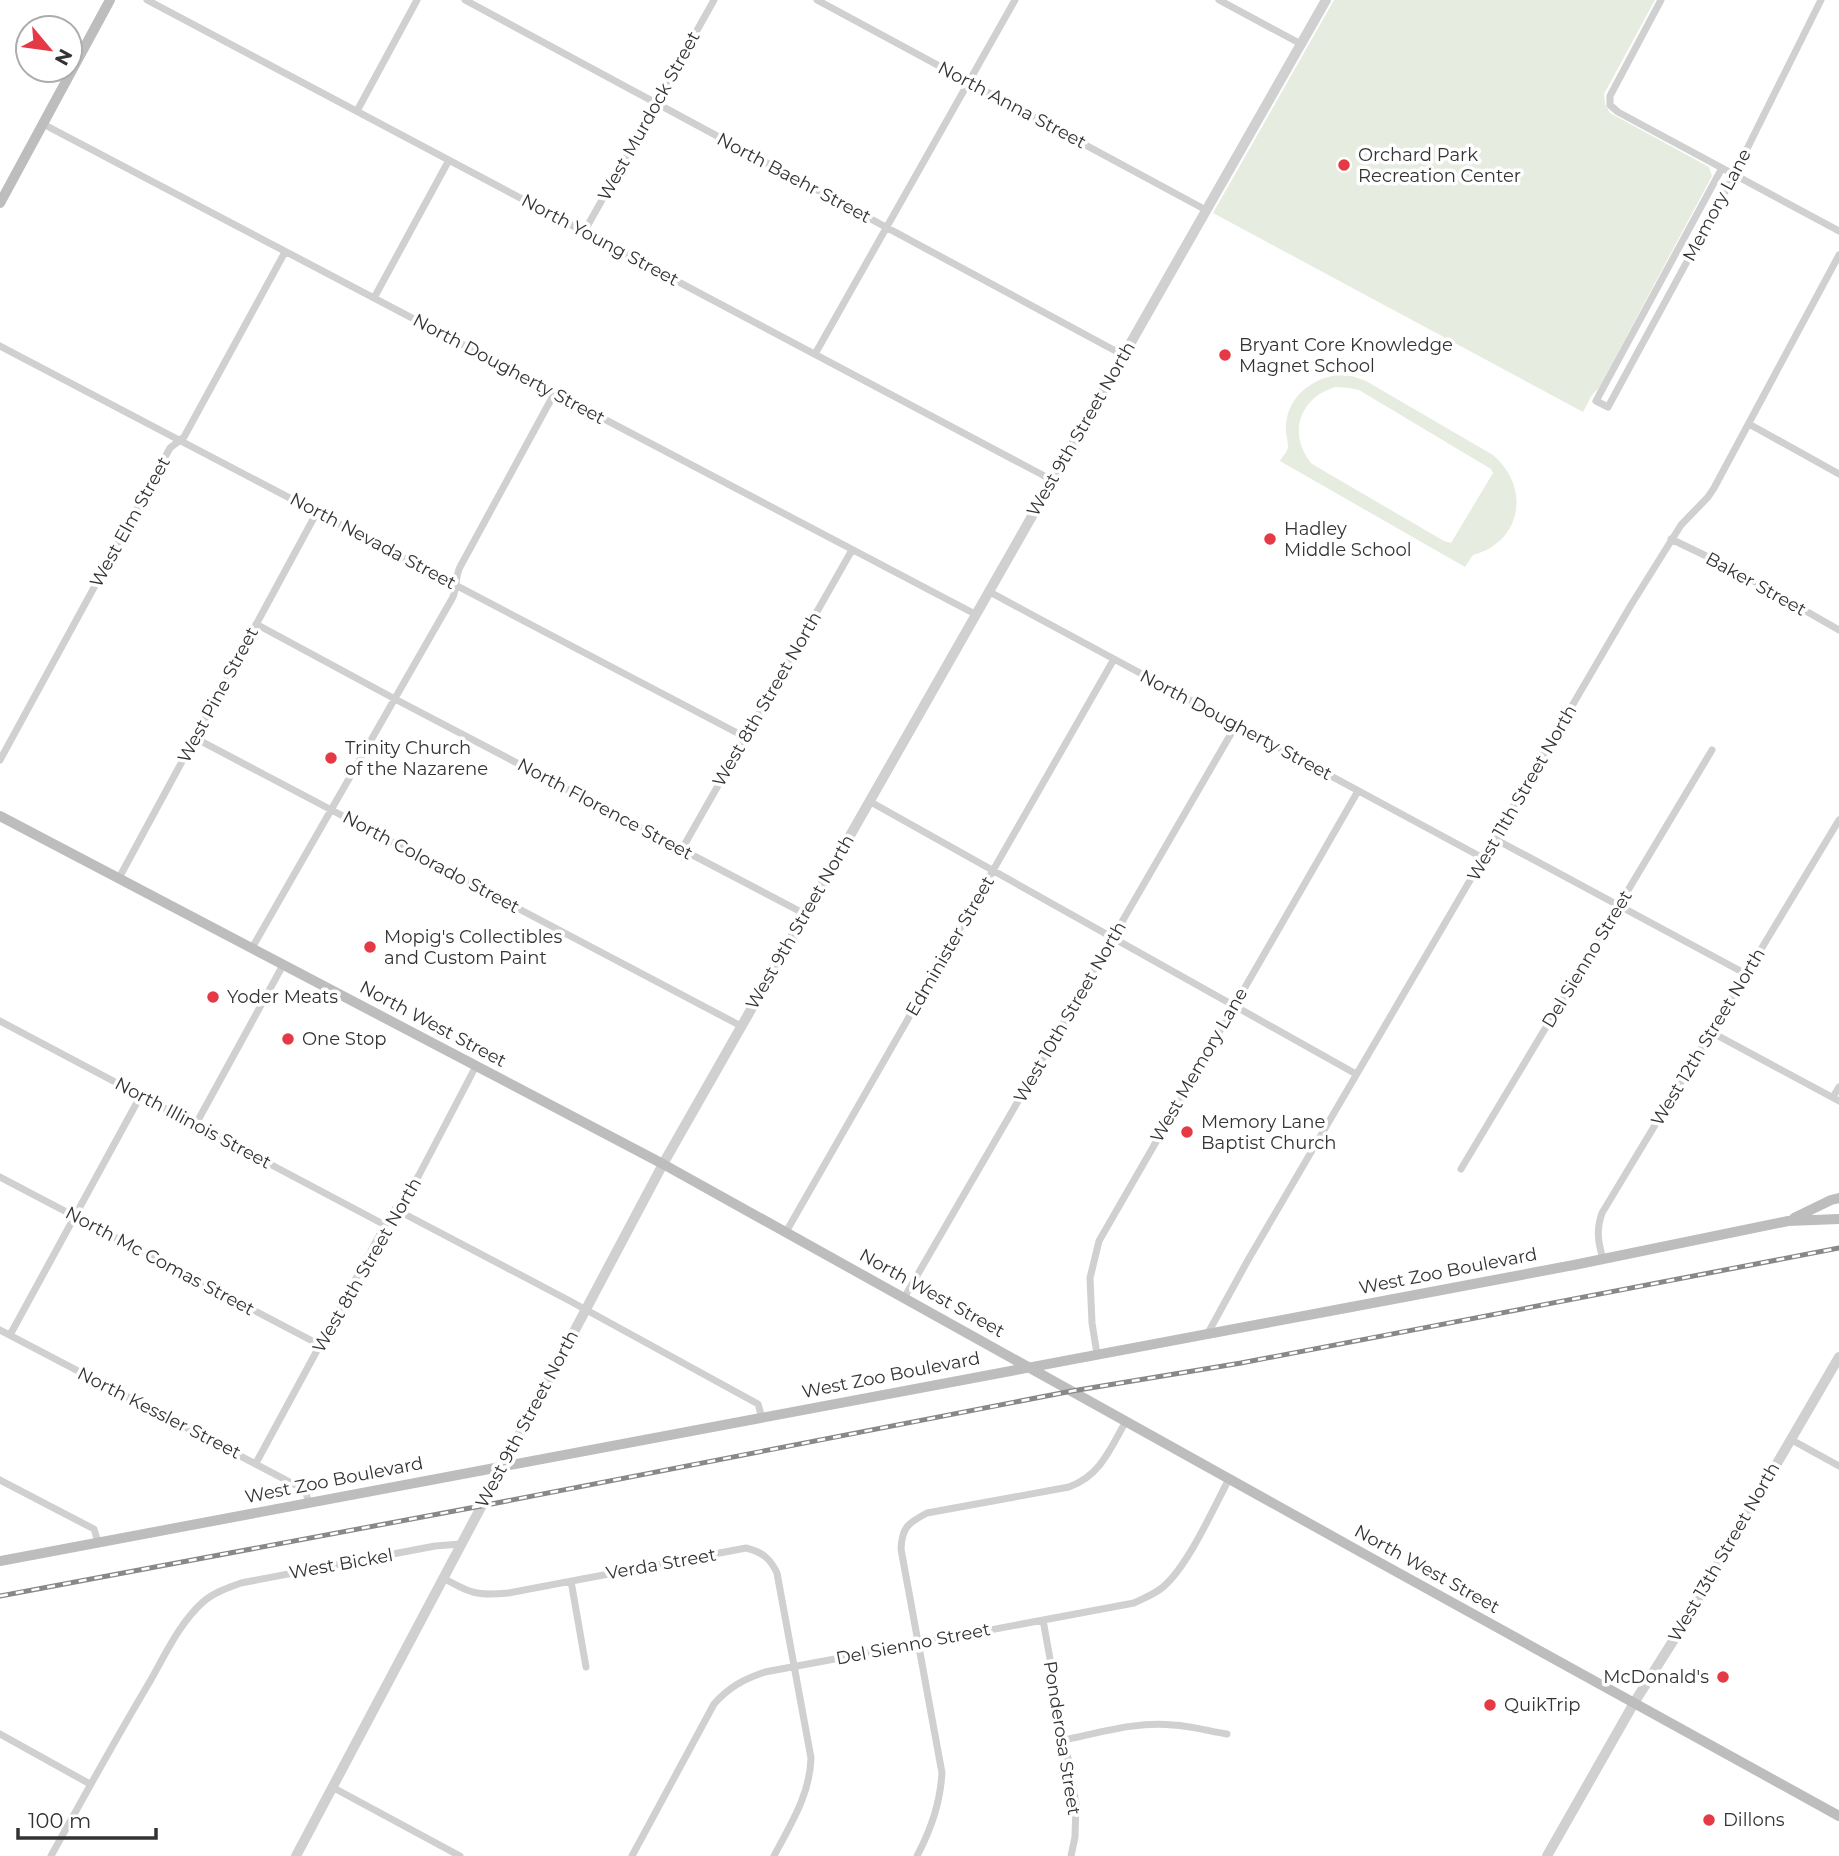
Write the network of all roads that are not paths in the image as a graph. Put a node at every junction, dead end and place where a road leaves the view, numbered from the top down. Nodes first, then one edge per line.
1 (110, 0) edge
2 (147, 0) edge
3 (417, 0) edge
4 (465, 0) edge
5 (713, 0) edge
6 (817, 0) edge
7 (1015, 0) edge
8 (1219, 0) edge
9 (1326, 0) edge
10 (1661, 0) edge
11 (1821, 0) edge
12 (1301, 44) junction
13 (969, 82) junction
14 (656, 103) junction
15 (357, 111) junction
16 (43, 124) junction
17 (449, 160) junction
18 (1721, 168) junction
19 (1734, 175) junction
20 (2, 195) edge
21 (1206, 210) junction
22 (886, 227) junction
23 (1839, 231) edge
24 (584, 232) junction
25 (285, 252) junction
26 (1839, 256) edge
27 (374, 298) junction
28 (0, 345) edge
29 (816, 354) junction
30 (1123, 355) junction
31 (554, 394) junction
32 (1749, 424) junction
33 (179, 440) junction
34 (1839, 474) edge
35 (1052, 480) junction
36 (317, 512) junction
37 (1671, 539) junction
38 (852, 550) junction
39 (455, 585) junction
40 (988, 591) junction
41 (975, 614) junction
42 (256, 624) junction
43 (1839, 630) edge
44 (1114, 659) junction
45 (395, 699) junction
46 (1236, 725) junction
47 (745, 737) junction
48 (195, 738) junction
49 (1712, 751) dead end
50 (0, 760) edge
51 (1358, 790) junction
52 (869, 802) junction
53 (331, 810) junction
54 (0, 816) edge
55 (1839, 820) edge
56 (1495, 839) junction
57 (682, 849) junction
58 (1483, 858) junction
59 (993, 872) junction
60 (119, 878) junction
61 (1619, 906) junction
62 (805, 914) junction
63 (1113, 938) junction
64 (252, 948) junction
65 (283, 965) junction
66 (1746, 975) junction
67 (1234, 1006) junction
68 (0, 1021) edge
69 (741, 1026) junction
70 (1711, 1032) junction
71 (476, 1066) junction
72 (1356, 1074) junction
73 (1839, 1087) edge
74 (141, 1095) junction
75 (1836, 1099) edge
76 (196, 1124) junction
77 (663, 1164) junction
78 (1461, 1169) dead end
79 (0, 1177) edge
80 (1839, 1198) edge
81 (395, 1209) junction
82 (75, 1216) junction
83 (1839, 1219) edge
84 (1788, 1221) junction
85 (386, 1225) junction
86 (786, 1232) junction
87 (1603, 1259) junction
88 (904, 1298) junction
89 (585, 1310) junction
90 (0, 1330) edge
91 (1208, 1334) junction
92 (10, 1335) junction
93 (320, 1345) junction
94 (1097, 1354) junction
95 (1839, 1357) edge
96 (1028, 1367) junction
97 (762, 1418) junction
98 (1126, 1422) junction
99 (1790, 1439) junction
100 (256, 1463) junction
101 (1839, 1466) edge
102 (502, 1467) junction
103 (1229, 1479) junction
104 (0, 1480) edge
105 (309, 1503) junction
106 (98, 1542) junction
107 (461, 1544) junction
108 (0, 1561) edge
109 (443, 1578) junction
110 (571, 1581) junction
111 (1042, 1620) junction
112 (918, 1644) junction
113 (586, 1667) dead end
114 (794, 1667) junction
115 (1634, 1703) junction
116 (0, 1734) edge
117 (1227, 1734) dead end
118 (1065, 1740) junction
119 (90, 1783) junction
120 (332, 1787) junction
121 (1839, 1816) edge
122 (51, 1856) edge
123 (296, 1856) edge
124 (460, 1856) edge
125 (632, 1856) edge
126 (774, 1856) edge
127 (917, 1856) edge
128 (1071, 1856) edge
129 (1547, 1856) edge

1 - 16 main road
2 - 15 street, North Young Street
3 - 15 street
4 - 14 street, North Baehr Street
5 - 14 street, West Murdock Street
6 - 13 street, North Anna Street
7 - 13 street
8 - 12 street
9 - 12 street, West 9th Street North
10 - 18 street
11 - 19 street, Memory Lane
12 - 21 street, West 9th Street North
13 - 21 street, North Anna Street
13 - 22 street
14 - 22 street, North Baehr Street
14 - 24 street, West Murdock Street
15 - 17 street, North Young Street
16 - 20 main road
16 - 25 street, North Dougherty Street
17 - 24 street, North Young Street
17 - 27 street
18 - 19 street
18 - 19 street, Memory Lane
19 - 23 street
21 - 30 street, West 9th Street North
22 - 29 street
22 - 30 street, North Baehr Street
24 - 29 street, North Young Street
25 - 27 street, North Dougherty Street
25 - 33 street, West Elm Street
26 - 32 street, West 11th Street North
27 - 31 street, North Dougherty Street
28 - 33 street, North Nevada Street
29 - 35 street, North Young Street
30 - 35 street, West 9th Street North
31 - 38 street, North Dougherty Street
31 - 39 street
32 - 34 street
32 - 37 street, West 11th Street North
33 - 36 street, North Nevada Street
33 - 50 street, West Elm Street
35 - 40 street, West 9th Street North
36 - 39 street, North Nevada Street
36 - 42 street, West Pine Street
37 - 43 street, Baker Street
37 - 56 street, West 11th Street North
38 - 41 street, North Dougherty Street
38 - 47 street, West 8th Street North
39 - 45 street
39 - 47 street, North Nevada Street
40 - 41 street, West 9th Street North
40 - 44 street, North Dougherty Street
41 - 52 street, West 9th Street North
42 - 45 street, North Florence Street
42 - 48 street, West Pine Street
44 - 46 street, North Dougherty Street
44 - 59 street, Edminister Street
45 - 53 street
45 - 57 street, North Florence Street
46 - 51 street, North Dougherty Street
46 - 63 street, West 10th Street North
47 - 57 street, West 8th Street North
48 - 53 street, North Colorado Street
48 - 60 street, West Pine Street
49 - 61 street, Del Sienno Street
51 - 58 street, North Dougherty Street
51 - 67 street, West Memory Lane
52 - 59 street
52 - 62 street, West 9th Street North
53 - 64 street
53 - 69 street, North Colorado Street
54 - 60 main road, North West Street
55 - 66 street, West 12th Street North
56 - 58 street, West 11th Street North
56 - 61 street
57 - 62 street, North Florence Street
58 - 72 street, West 11th Street North
59 - 63 street
59 - 86 street, Edminister Street
60 - 64 main road, North West Street
61 - 66 street
61 - 78 street, Del Sienno Street
62 - 69 street, West 9th Street North
63 - 67 street
63 - 88 street, West 10th Street North
64 - 65 main road, North West Street
65 - 71 main road, North West Street
65 - 76 street
66 - 70 street, West 12th Street North
67 - 72 street
67 - 94 street, West Memory Lane
68 - 74 street, North Illinois Street
69 - 77 street, West 9th Street North
70 - 75 street
70 - 87 street, West 12th Street North
71 - 77 main road, North West Street
71 - 81 street, West 8th Street North
72 - 91 street, West 11th Street North
73 - 75 street
74 - 76 street, North Illinois Street
74 - 82 street
76 - 85 street, North Illinois Street
77 - 86 main road, North West Street
77 - 89 street, West 9th Street North
79 - 82 street, North Mc Comas Street
80 - 84 main road, West Zoo Boulevard
81 - 85 street, West 8th Street North
81 - 89 street
82 - 92 street
82 - 93 street, North Mc Comas Street
83 - 84 main road, West Zoo Boulevard
84 - 87 main road, West Zoo Boulevard
85 - 93 street, West 8th Street North
86 - 88 main road, North West Street
87 - 91 main road, West Zoo Boulevard
88 - 96 main road, North West Street
89 - 97 street
89 - 102 street, West 9th Street North
90 - 92 street, North Kessler Street
91 - 94 main road, West Zoo Boulevard
92 - 100 street, North Kessler Street
93 - 100 street, West 8th Street North
94 - 96 main road, West Zoo Boulevard
95 - 99 street, West 13th Street North
96 - 97 main road, West Zoo Boulevard
96 - 98 main road, North West Street
97 - 102 main road, West Zoo Boulevard
98 - 103 main road, North West Street
98 - 112 street
99 - 101 street
99 - 115 street, West 13th Street North
100 - 105 street, North Kessler Street
102 - 105 main road, West Zoo Boulevard
102 - 107 street, West 9th Street North
103 - 111 street, Del Sienno Street
103 - 115 main road, North West Street
104 - 106 street
105 - 106 main road, West Zoo Boulevard
106 - 108 main road, West Zoo Boulevard
107 - 109 street, West 9th Street North
107 - 119 street, West Bickel
109 - 110 street, Verda Street
109 - 120 street, West 9th Street North
110 - 113 street
110 - 114 street, Verda Street
111 - 112 street, Del Sienno Street
111 - 118 street, Ponderosa Street
112 - 114 street, Del Sienno Street
112 - 127 street
114 - 125 street, Del Sienno Street
114 - 126 street
115 - 121 main road, North West Street
115 - 129 street, West 13th Street North
116 - 119 street
117 - 118 street
118 - 128 street, Ponderosa Street
119 - 122 street
120 - 123 street, West 9th Street North
120 - 124 street

